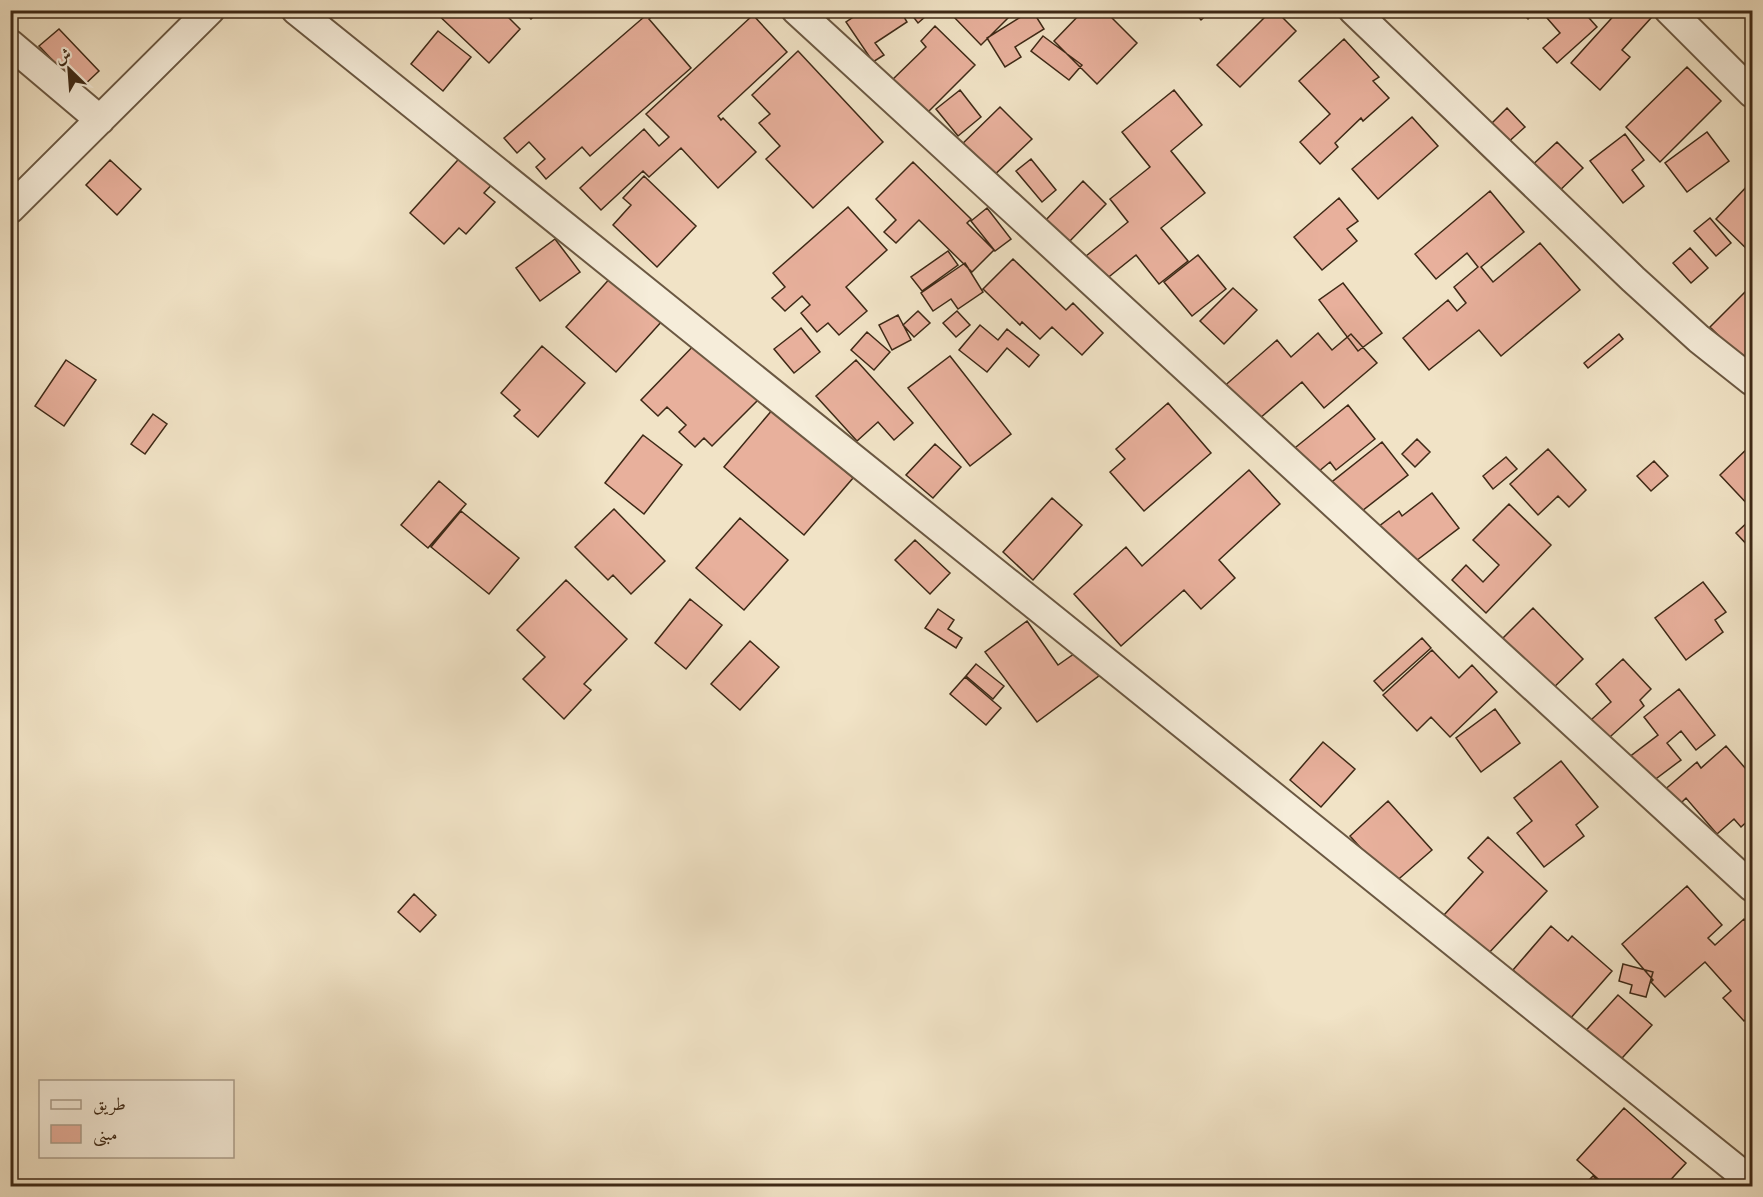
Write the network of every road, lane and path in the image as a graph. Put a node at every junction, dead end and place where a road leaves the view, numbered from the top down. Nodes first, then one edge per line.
1 (210, 10) edge
2 (296, 10) edge
3 (796, 10) edge
4 (1353, 10) edge
5 (1669, 10) edge
6 (10, 44) edge
7 (1752, 93) edge
8 (100, 120) junction
9 (10, 209) edge
10 (1752, 381) edge
11 (1752, 887) edge
12 (1752, 1182) edge

1 - 8 street
2 - 12 street
3 - 11 street
4 - 10 street
5 - 7 street
6 - 8 street
8 - 9 street

